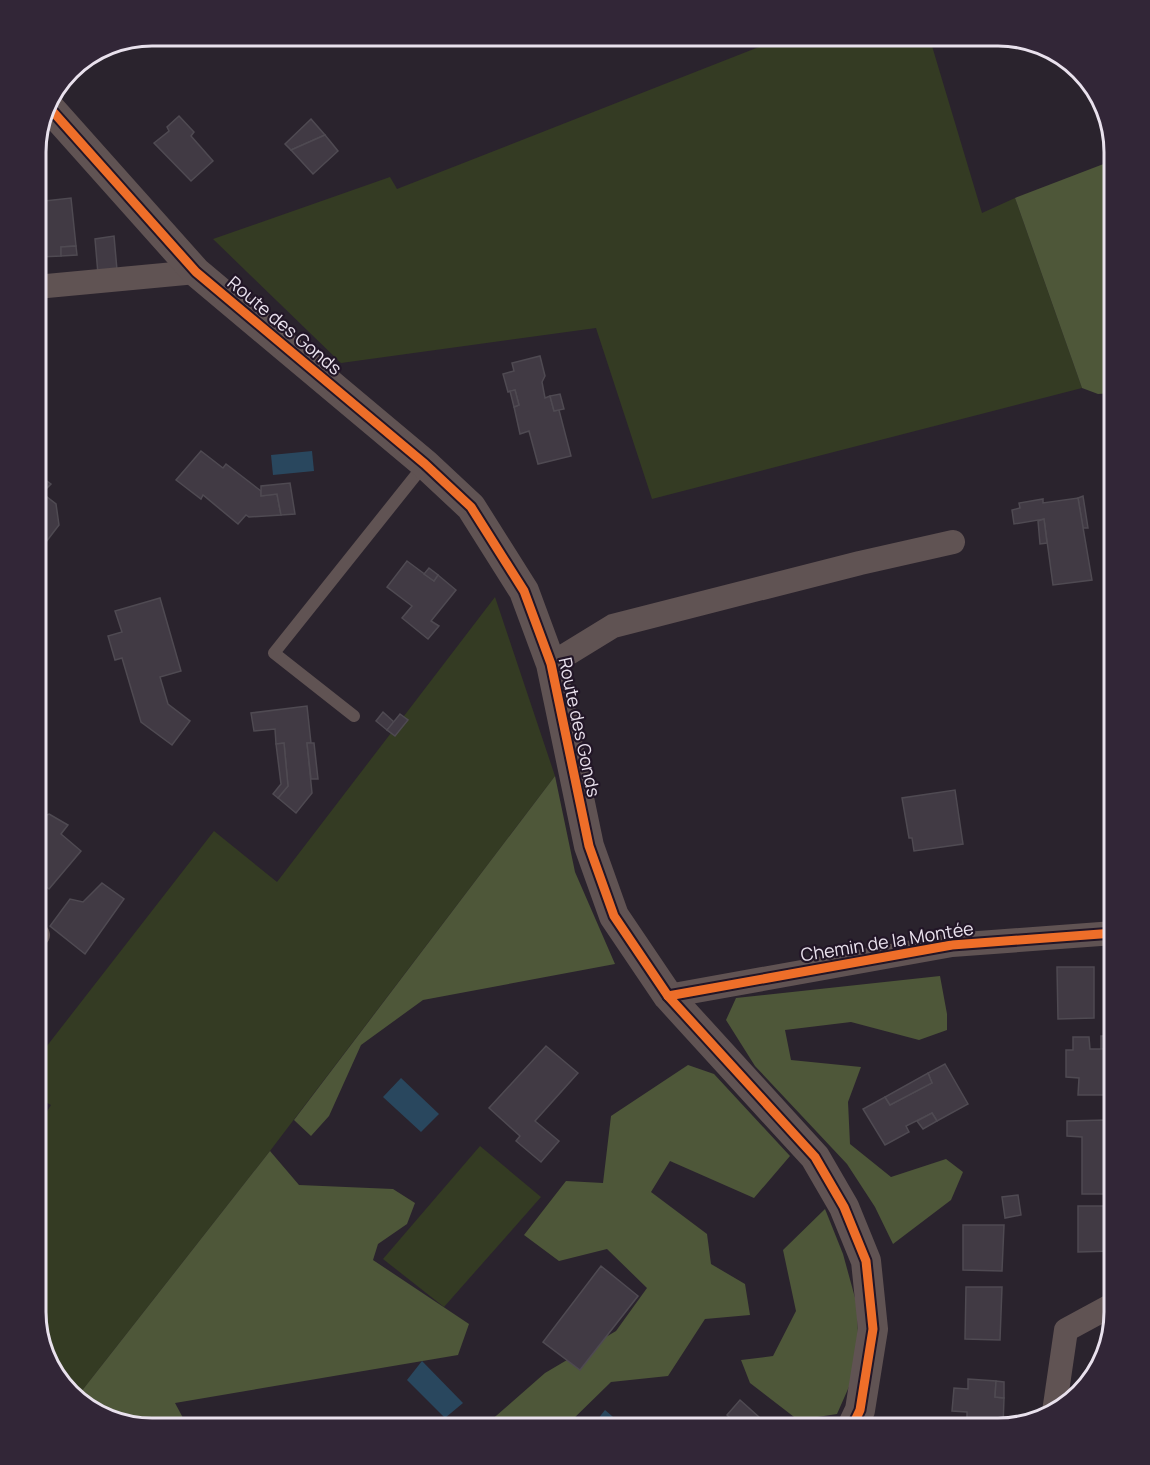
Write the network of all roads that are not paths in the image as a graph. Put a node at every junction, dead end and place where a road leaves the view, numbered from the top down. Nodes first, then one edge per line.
1 (54, 113) edge
2 (196, 272) junction
3 (47, 286) edge
4 (425, 464) junction
5 (953, 542) dead end
6 (551, 664) junction
7 (354, 716) dead end
8 (1104, 934) edge
9 (668, 996) junction
10 (1104, 1309) edge
11 (1055, 1402) edge
12 (856, 1418) edge

1 - 2 street, Route des Gonds
2 - 3 street
2 - 4 street, Route des Gonds
4 - 6 street, Route des Gonds
4 - 7 lane
5 - 6 street
6 - 9 street, Route des Gonds
8 - 9 street, Chemin de la Montée
9 - 12 street, Route des Gonds
10 - 11 street

